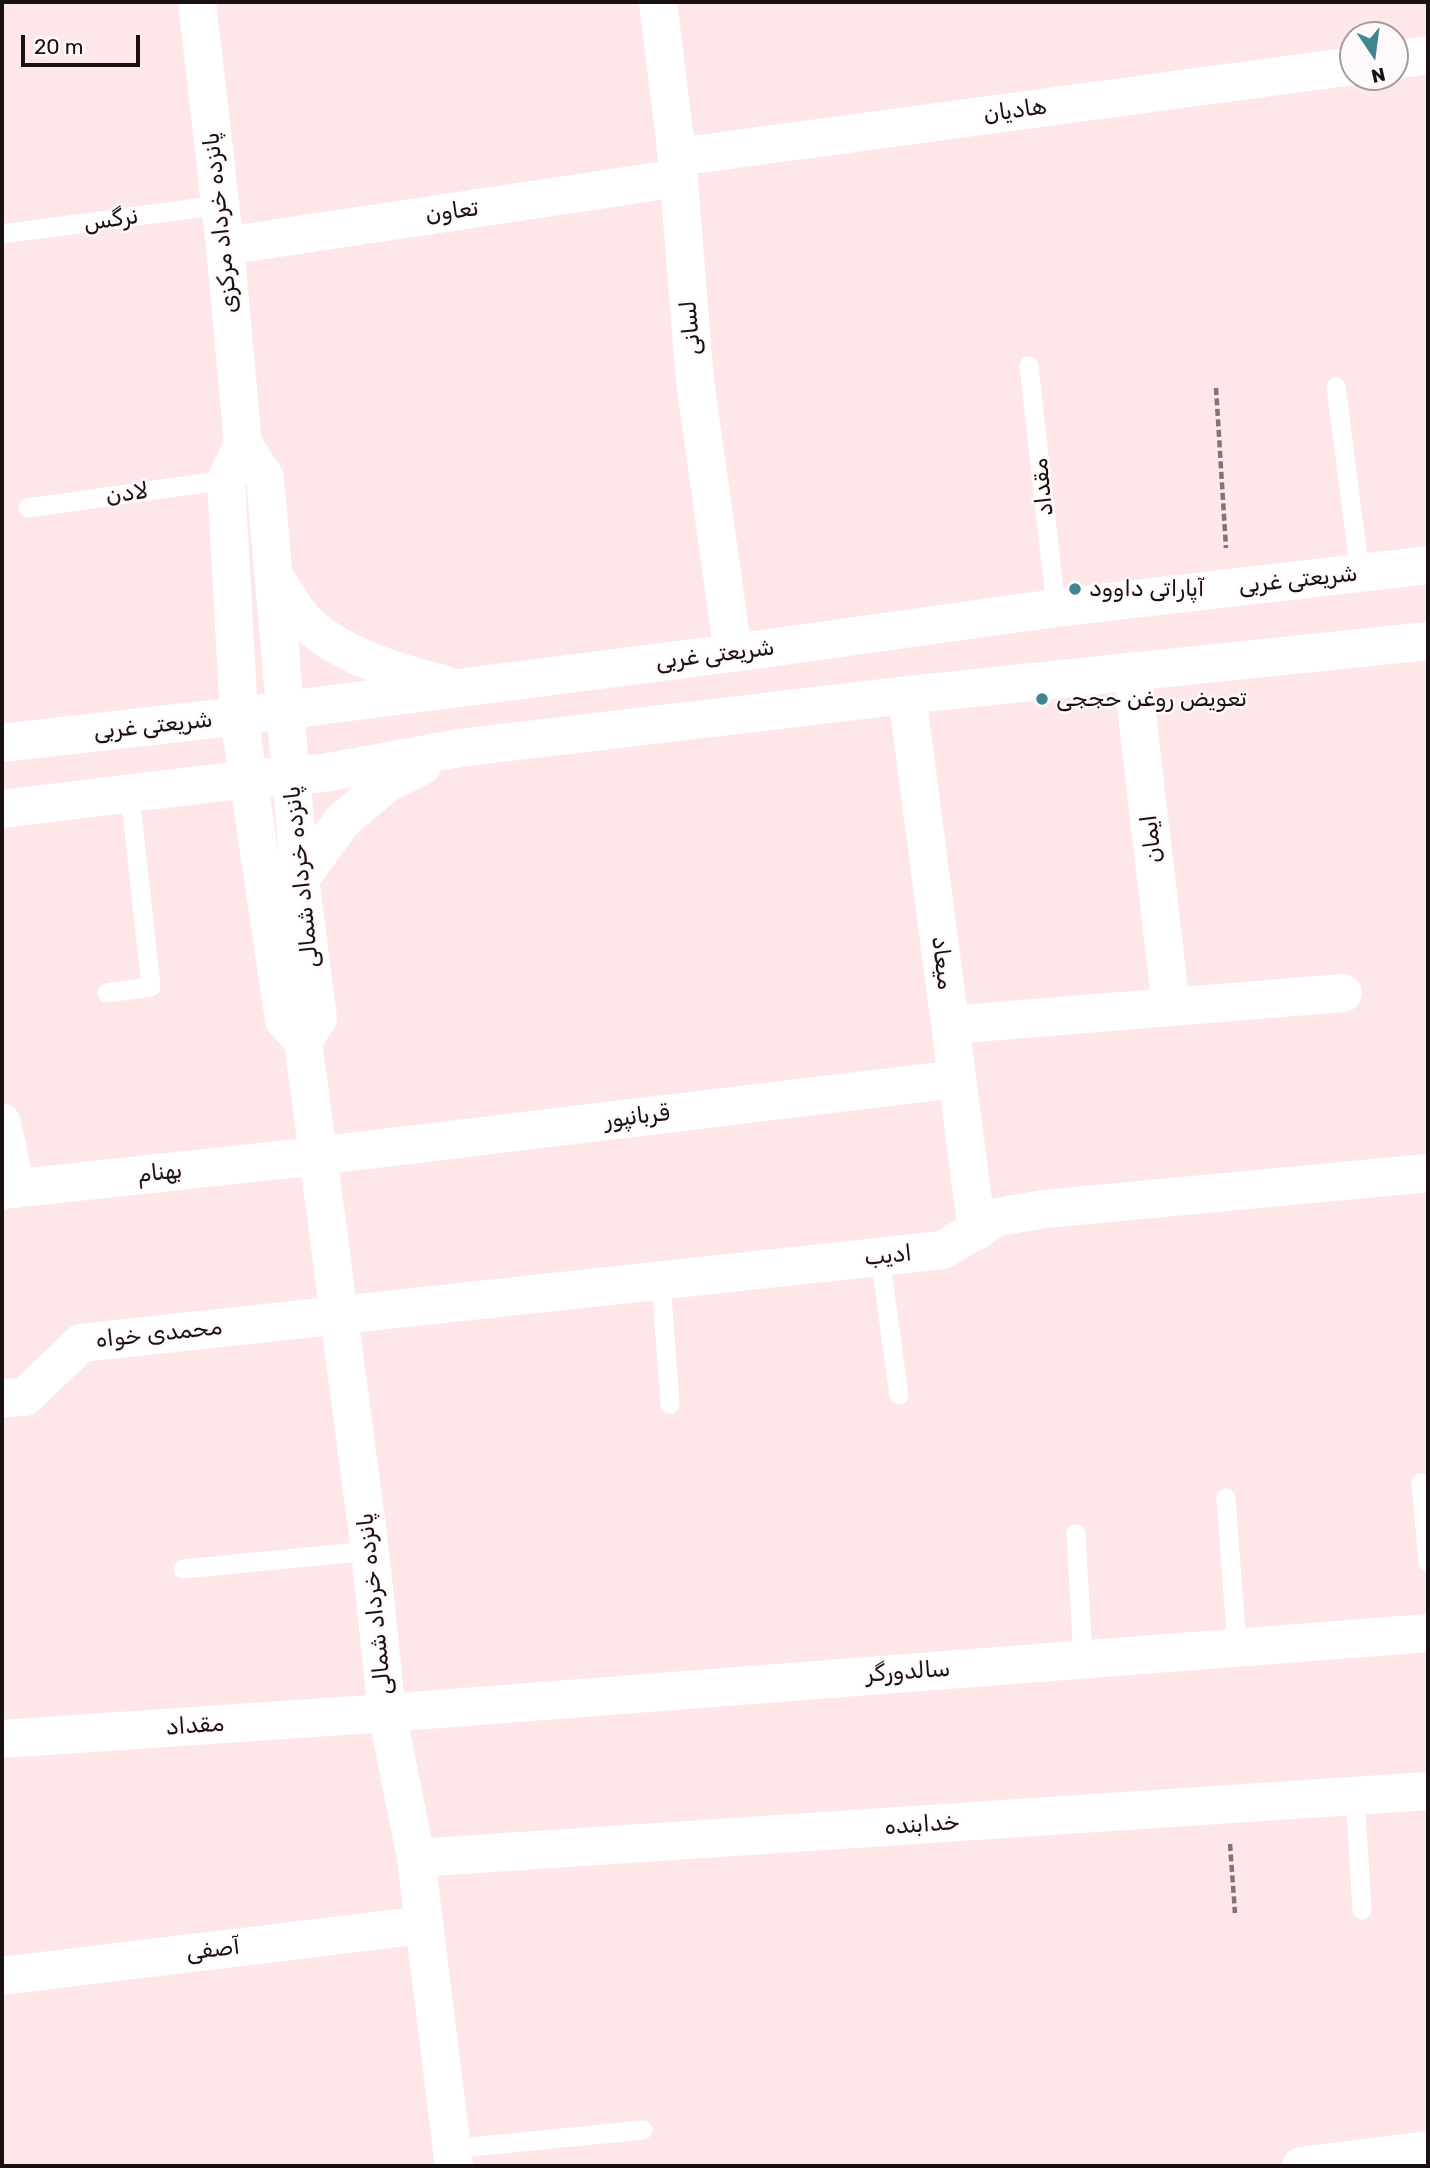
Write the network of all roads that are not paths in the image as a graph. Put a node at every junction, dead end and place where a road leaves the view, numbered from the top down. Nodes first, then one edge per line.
1 (197, 2) edge
2 (658, 2) edge
3 (1428, 55) edge
4 (1409, 58) edge
5 (1339, 68) edge
6 (678, 168) junction
7 (220, 205) junction
8 (2, 234) edge
9 (225, 246) junction
10 (1030, 366) dead end
11 (1336, 387) dead end
12 (243, 444) junction
13 (226, 480) junction
14 (28, 508) dead end
15 (1428, 565) edge
16 (1360, 573) junction
17 (273, 575) junction
18 (1056, 608) junction
19 (1428, 640) edge
20 (733, 653) junction
21 (1132, 671) junction
22 (458, 687) junction
23 (907, 695) junction
24 (285, 709) junction
25 (239, 716) junction
26 (2, 743) edge
27 (459, 748) junction
28 (291, 774) junction
29 (249, 779) junction
30 (130, 794) junction
31 (2, 809) edge
32 (300, 879) junction
33 (107, 993) dead end
34 (1343, 993) dead end
35 (1171, 1007) junction
36 (950, 1025) junction
37 (303, 1041) junction
38 (956, 1079) junction
39 (2, 1123) edge
40 (317, 1156) junction
41 (1428, 1173) edge
42 (9, 1189) edge
43 (976, 1231) junction
44 (880, 1257) junction
45 (661, 1282) junction
46 (338, 1314) junction
47 (899, 1395) dead end
48 (2, 1398) edge
49 (670, 1404) dead end
50 (1421, 1483) dead end
51 (1226, 1498) dead end
52 (1076, 1534) dead end
53 (370, 1551) junction
54 (1428, 1562) edge
55 (183, 1570) dead end
56 (1428, 1633) edge
57 (1237, 1648) junction
58 (1083, 1659) junction
59 (387, 1713) junction
60 (2, 1739) edge
61 (1428, 1791) edge
62 (1355, 1796) junction
63 (416, 1858) junction
64 (1362, 1910) dead end
65 (424, 1925) junction
66 (2, 1976) edge
67 (643, 2130) dead end
68 (1428, 2150) edge
69 (452, 2158) edge
70 (1301, 2166) edge

1 - 7 street, پانزده خرداد مرکزی
2 - 6 street, لسانی
3 - 4 street
5 - 6 street, هادیان
6 - 9 street, تعاون
6 - 20 street, لسانی
7 - 8 lane, نرگس
7 - 9 street, پانزده خرداد مرکزی
9 - 12 street, پانزده خرداد مرکزی
10 - 18 lane, مقداد
11 - 16 lane
12 - 13 street
12 - 17 street, پانزده خرداد مرکزی
13 - 14 lane, لادن
13 - 25 street
15 - 16 street, شریعتی غربی
16 - 18 street, شریعتی غربی
17 - 22 street
17 - 24 street, پانزده خرداد مرکزی
18 - 20 street, شریعتی غربی
19 - 21 street
20 - 22 street, شریعتی غربی
21 - 23 street
21 - 35 street, ایمان
22 - 24 street, شریعتی غربی
23 - 27 street
23 - 36 street, میعاد
24 - 25 street, شریعتی غربی
24 - 28 street, پانزده خرداد شمالی
25 - 26 street, شریعتی غربی
25 - 29 street, پانزده خرداد شمالی
27 - 28 street
27 - 32 street
28 - 29 street
28 - 32 street, پانزده خرداد شمالی
29 - 30 street
29 - 37 street, پانزده خرداد شمالی
30 - 31 street
30 - 33 lane
32 - 37 street, پانزده خرداد شمالی
34 - 35 street
35 - 36 street
36 - 38 street, میعاد
37 - 40 street, پانزده خرداد شمالی
38 - 40 street, قربانپور
38 - 43 street, میعاد
39 - 42 street
40 - 42 street, بهنام
40 - 46 street, پانزده خرداد شمالی
41 - 43 street, ادیب
43 - 44 street, ادیب
44 - 45 street, ادیب
44 - 47 lane
45 - 46 street, ادیب
45 - 49 lane
46 - 48 street, محمدی خواه
46 - 53 street, پانزده خرداد شمالی
50 - 54 lane
51 - 57 lane
52 - 58 lane
53 - 55 lane
53 - 59 street, پانزده خرداد شمالی
56 - 57 street, سالدورگر
57 - 58 street, سالدورگر
58 - 59 street, سالدورگر
59 - 60 street, مقداد
59 - 63 street, پانزده خرداد شمالی
61 - 62 street, خدابنده
62 - 63 street, خدابنده
62 - 64 lane
63 - 65 street, پانزده خرداد شمالی
65 - 66 street, آصفی
65 - 69 street, پانزده خرداد شمالی
67 - 69 lane
68 - 70 street

